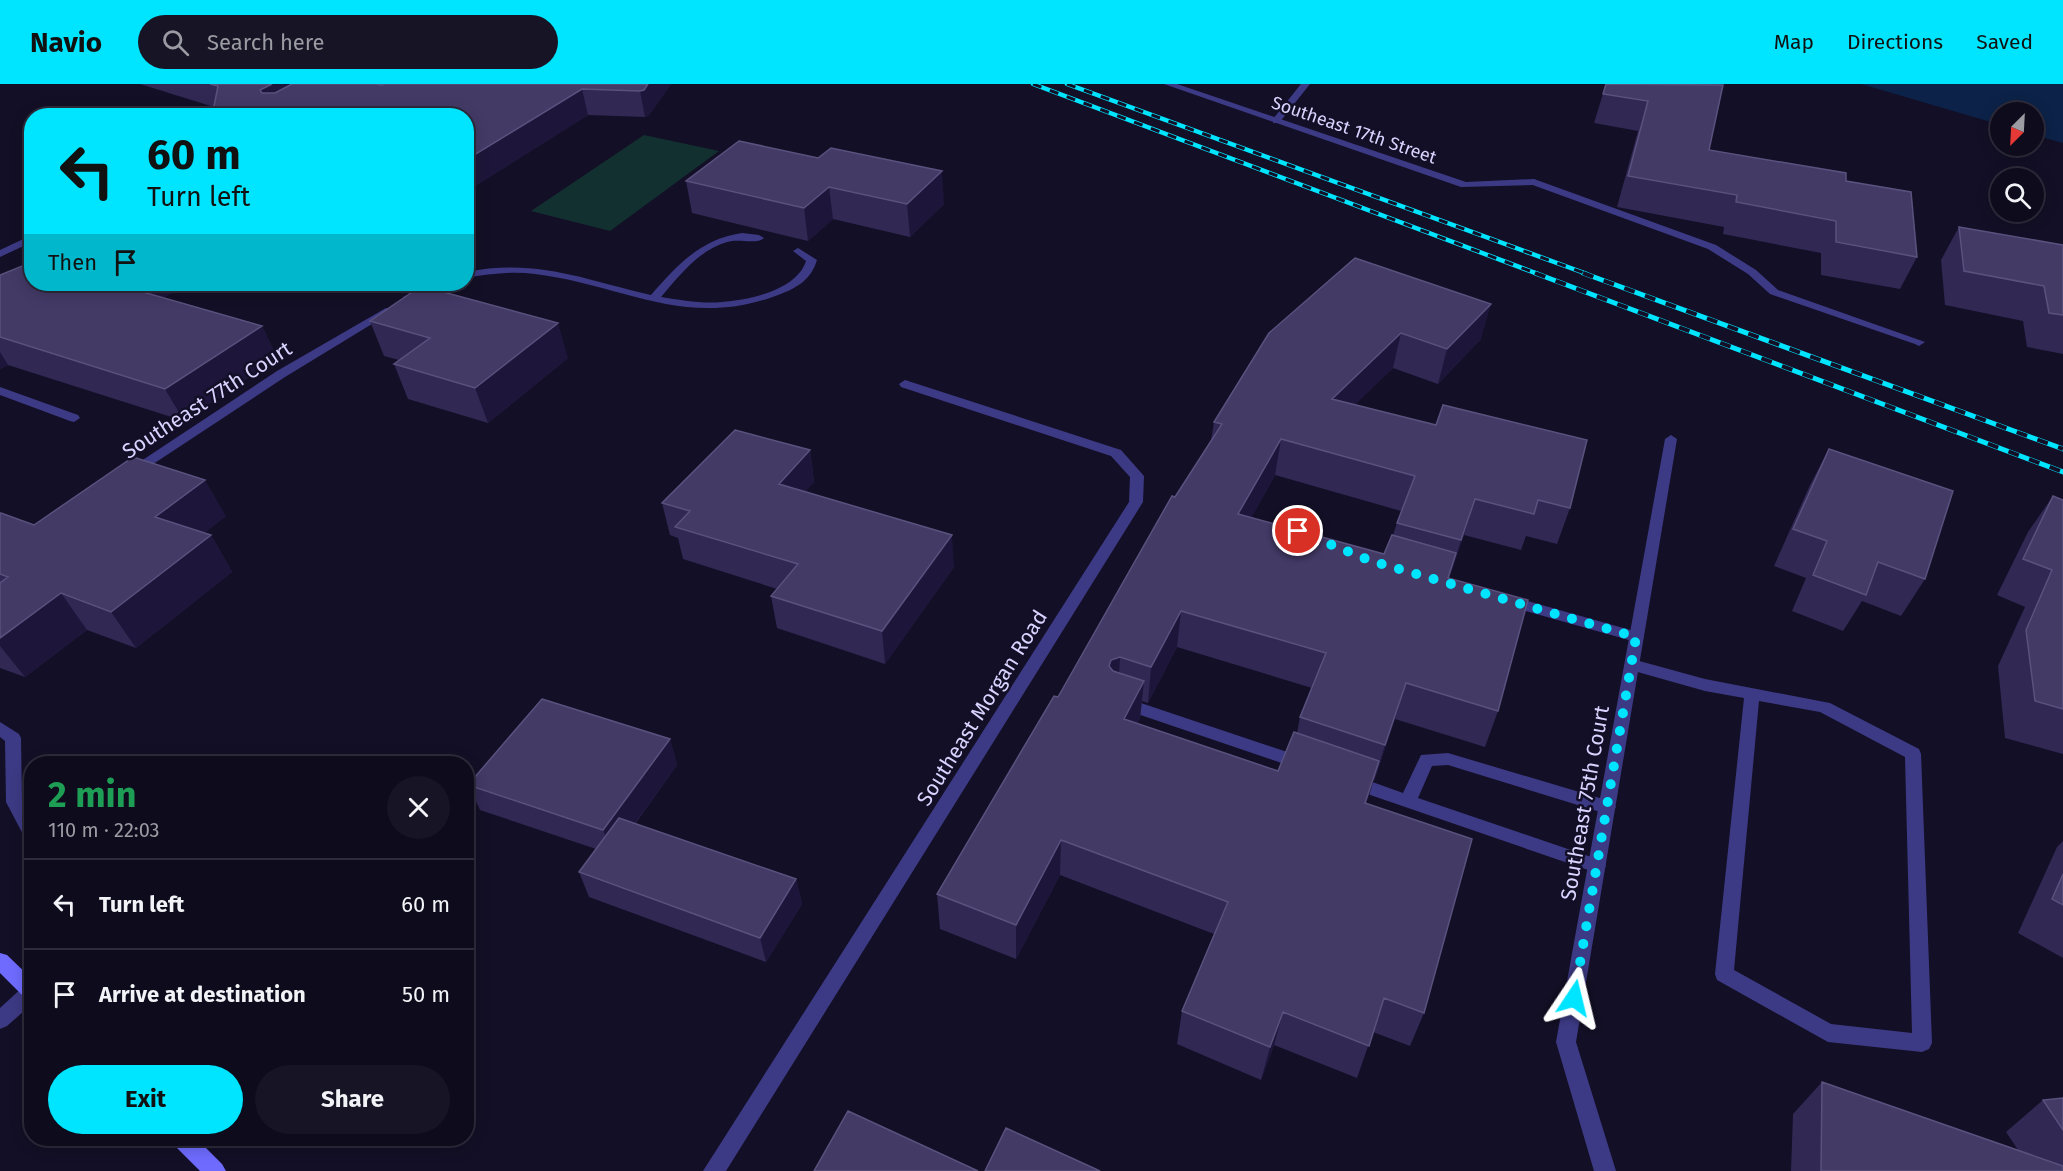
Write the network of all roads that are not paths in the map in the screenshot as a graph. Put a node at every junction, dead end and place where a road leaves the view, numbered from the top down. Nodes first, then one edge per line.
1 (1168, 84) edge
2 (1306, 84) edge
3 (1276, 121) junction
4 (759, 238) dead end
5 (24, 242) edge
6 (798, 251) dead end
7 (0, 254) edge
8 (474, 274) edge
9 (422, 291) edge
10 (654, 299) junction
11 (1919, 342) dead end
12 (905, 384) dead end
13 (0, 391) edge
14 (74, 418) dead end
15 (1671, 439) dead end
16 (115, 484) edge
17 (1279, 523) edge
18 (1320, 540) edge
19 (1486, 594) edge
20 (1636, 637) junction
21 (1632, 665) junction
22 (1752, 693) junction
23 (1117, 701) edge
24 (0, 728) edge
25 (1319, 770) edge
26 (1341, 778) edge
27 (1408, 801) junction
28 (1607, 807) junction
29 (24, 820) edge
30 (1597, 866) junction
31 (0, 961) edge
32 (24, 985) edge
33 (24, 998) edge
34 (0, 1020) edge
35 (189, 1146) edge
36 (215, 1171) edge
37 (714, 1171) edge
38 (1605, 1171) edge

1 - 3 street, Southeast 17th Street
2 - 3 street
3 - 11 street, Southeast 17th Street
4 - 10 street
5 - 7 street
6 - 10 street
8 - 10 street
9 - 16 street, Southeast 77th Court
12 - 37 street, Southeast Morgan Road
13 - 14 street
15 - 20 street, Southeast 75th Court
17 - 18 street
19 - 20 street
20 - 21 street, Southeast 75th Court
21 - 22 street
21 - 28 street, Southeast 75th Court
22 - 22 street
23 - 25 street
24 - 29 street
26 - 27 street
27 - 28 street
27 - 30 street
28 - 30 street, Southeast 75th Court
30 - 38 street, Southeast 75th Court
31 - 32 street
33 - 34 street
35 - 36 street

